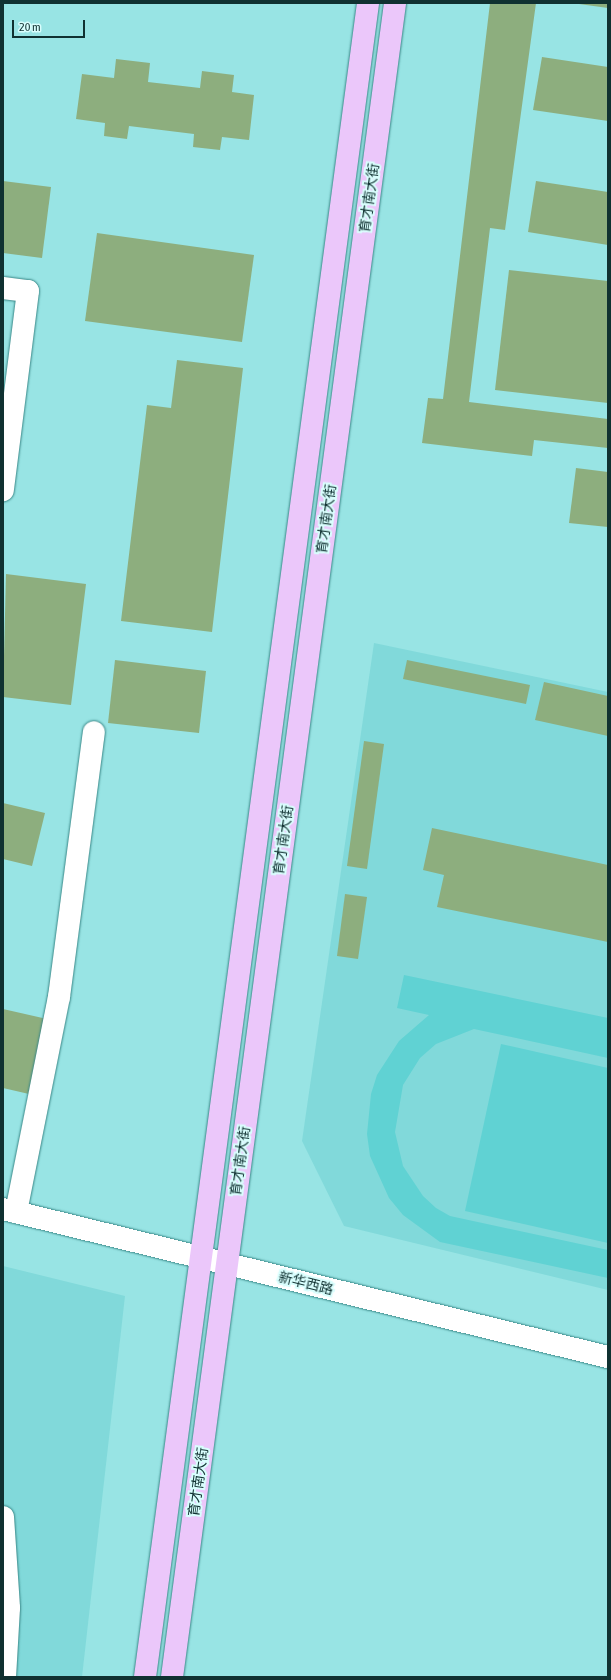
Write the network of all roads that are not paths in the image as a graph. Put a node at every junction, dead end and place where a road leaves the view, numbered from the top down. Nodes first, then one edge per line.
1 (368, 3) edge
2 (395, 3) edge
3 (3, 288) edge
4 (3, 490) edge
5 (94, 732) dead end
6 (10, 1211) edge
7 (201, 1257) junction
8 (227, 1264) junction
9 (608, 1357) edge
10 (3, 1517) edge
11 (5, 1677) edge
12 (146, 1677) edge
13 (172, 1677) edge

1 - 7 main road, 育才南大街
2 - 8 main road, 育才南大街
3 - 4 street
5 - 6 street
6 - 7 street, 新华西路
7 - 8 street, 新华西路
7 - 12 main road, 育才南大街
8 - 9 street, 新华西路
8 - 13 main road, 育才南大街
10 - 11 street

